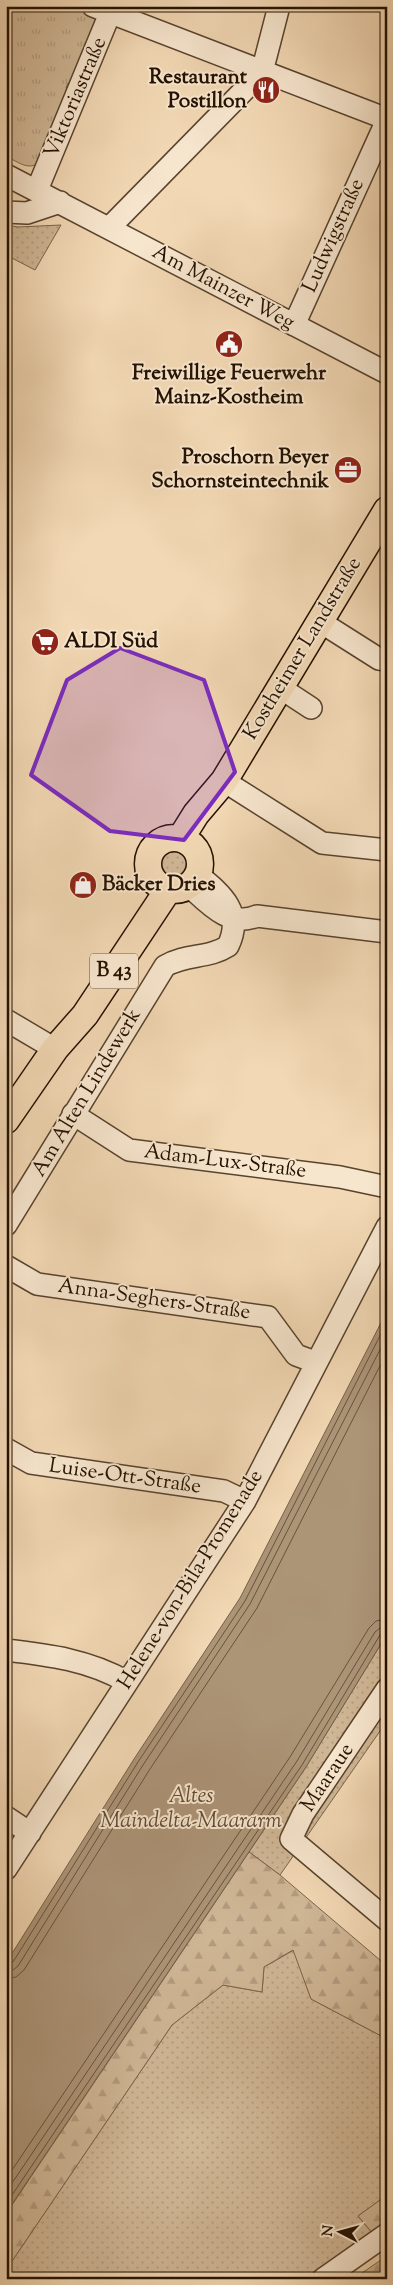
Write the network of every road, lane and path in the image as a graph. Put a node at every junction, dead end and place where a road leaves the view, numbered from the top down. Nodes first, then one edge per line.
1 (279, 6) edge
2 (106, 9) edge
3 (262, 72) junction
4 (387, 119) edge
5 (22, 183) edge
6 (60, 202) junction
7 (6, 212) edge
8 (109, 228) junction
9 (294, 325) junction
10 (387, 373) edge
11 (387, 510) edge
12 (319, 620) junction
13 (387, 660) edge
14 (279, 687) junction
15 (311, 708) dead end
16 (222, 784) junction
17 (188, 842) junction
18 (387, 850) edge
19 (177, 883) junction
20 (232, 919) junction
21 (387, 932) edge
22 (6, 1020) edge
23 (55, 1049) junction
24 (73, 1114) junction
25 (6, 1120) edge
26 (387, 1187) edge
27 (6, 1225) edge
28 (387, 1227) edge
29 (6, 1266) edge
30 (315, 1362) junction
31 (6, 1449) edge
32 (245, 1501) junction
33 (6, 1650) edge
34 (127, 1682) junction
35 (387, 1689) edge
36 (6, 1817) edge
37 (30, 1833) junction
38 (6, 1869) edge
39 (387, 1920) edge
40 (387, 2234) edge
41 (323, 2279) edge

1 - 3 street
2 - 3 street
2 - 5 street, Viktoriastraße
3 - 4 street
3 - 8 street
4 - 9 street, Ludwigstraße
5 - 6 street, Am Mainzer Weg
6 - 7 street
6 - 8 street, Am Mainzer Weg
8 - 9 street, Am Mainzer Weg
9 - 10 street, Am Mainzer Weg
11 - 12 main road, Kostheimer Landstraße
12 - 13 street
12 - 14 main road, Kostheimer Landstraße
14 - 15 street
14 - 16 main road, Kostheimer Landstraße
16 - 17 main road, Kostheimer Landstraße
16 - 18 street
17 - 19 main road
17 - 19 main road
19 - 20 street
19 - 23 main road, B 43
20 - 21 street
20 - 24 street, Am Alten Lindewerk
22 - 23 street
23 - 25 main road, B 43
24 - 26 street, Adam-Lux-Straße
24 - 27 street, Am Alten Lindewerk
28 - 30 street, Helene-von-Bila-Promenade
29 - 30 street, Anna-Seghers-Straße
30 - 32 street, Helene-von-Bila-Promenade
31 - 32 street, Luise-Ott-Straße
32 - 34 street, Helene-von-Bila-Promenade
33 - 34 street
34 - 37 street, Helene-von-Bila-Promenade
35 - 39 street, Maaraue
36 - 37 street
37 - 38 street, Helene-von-Bila-Promenade
40 - 41 street

